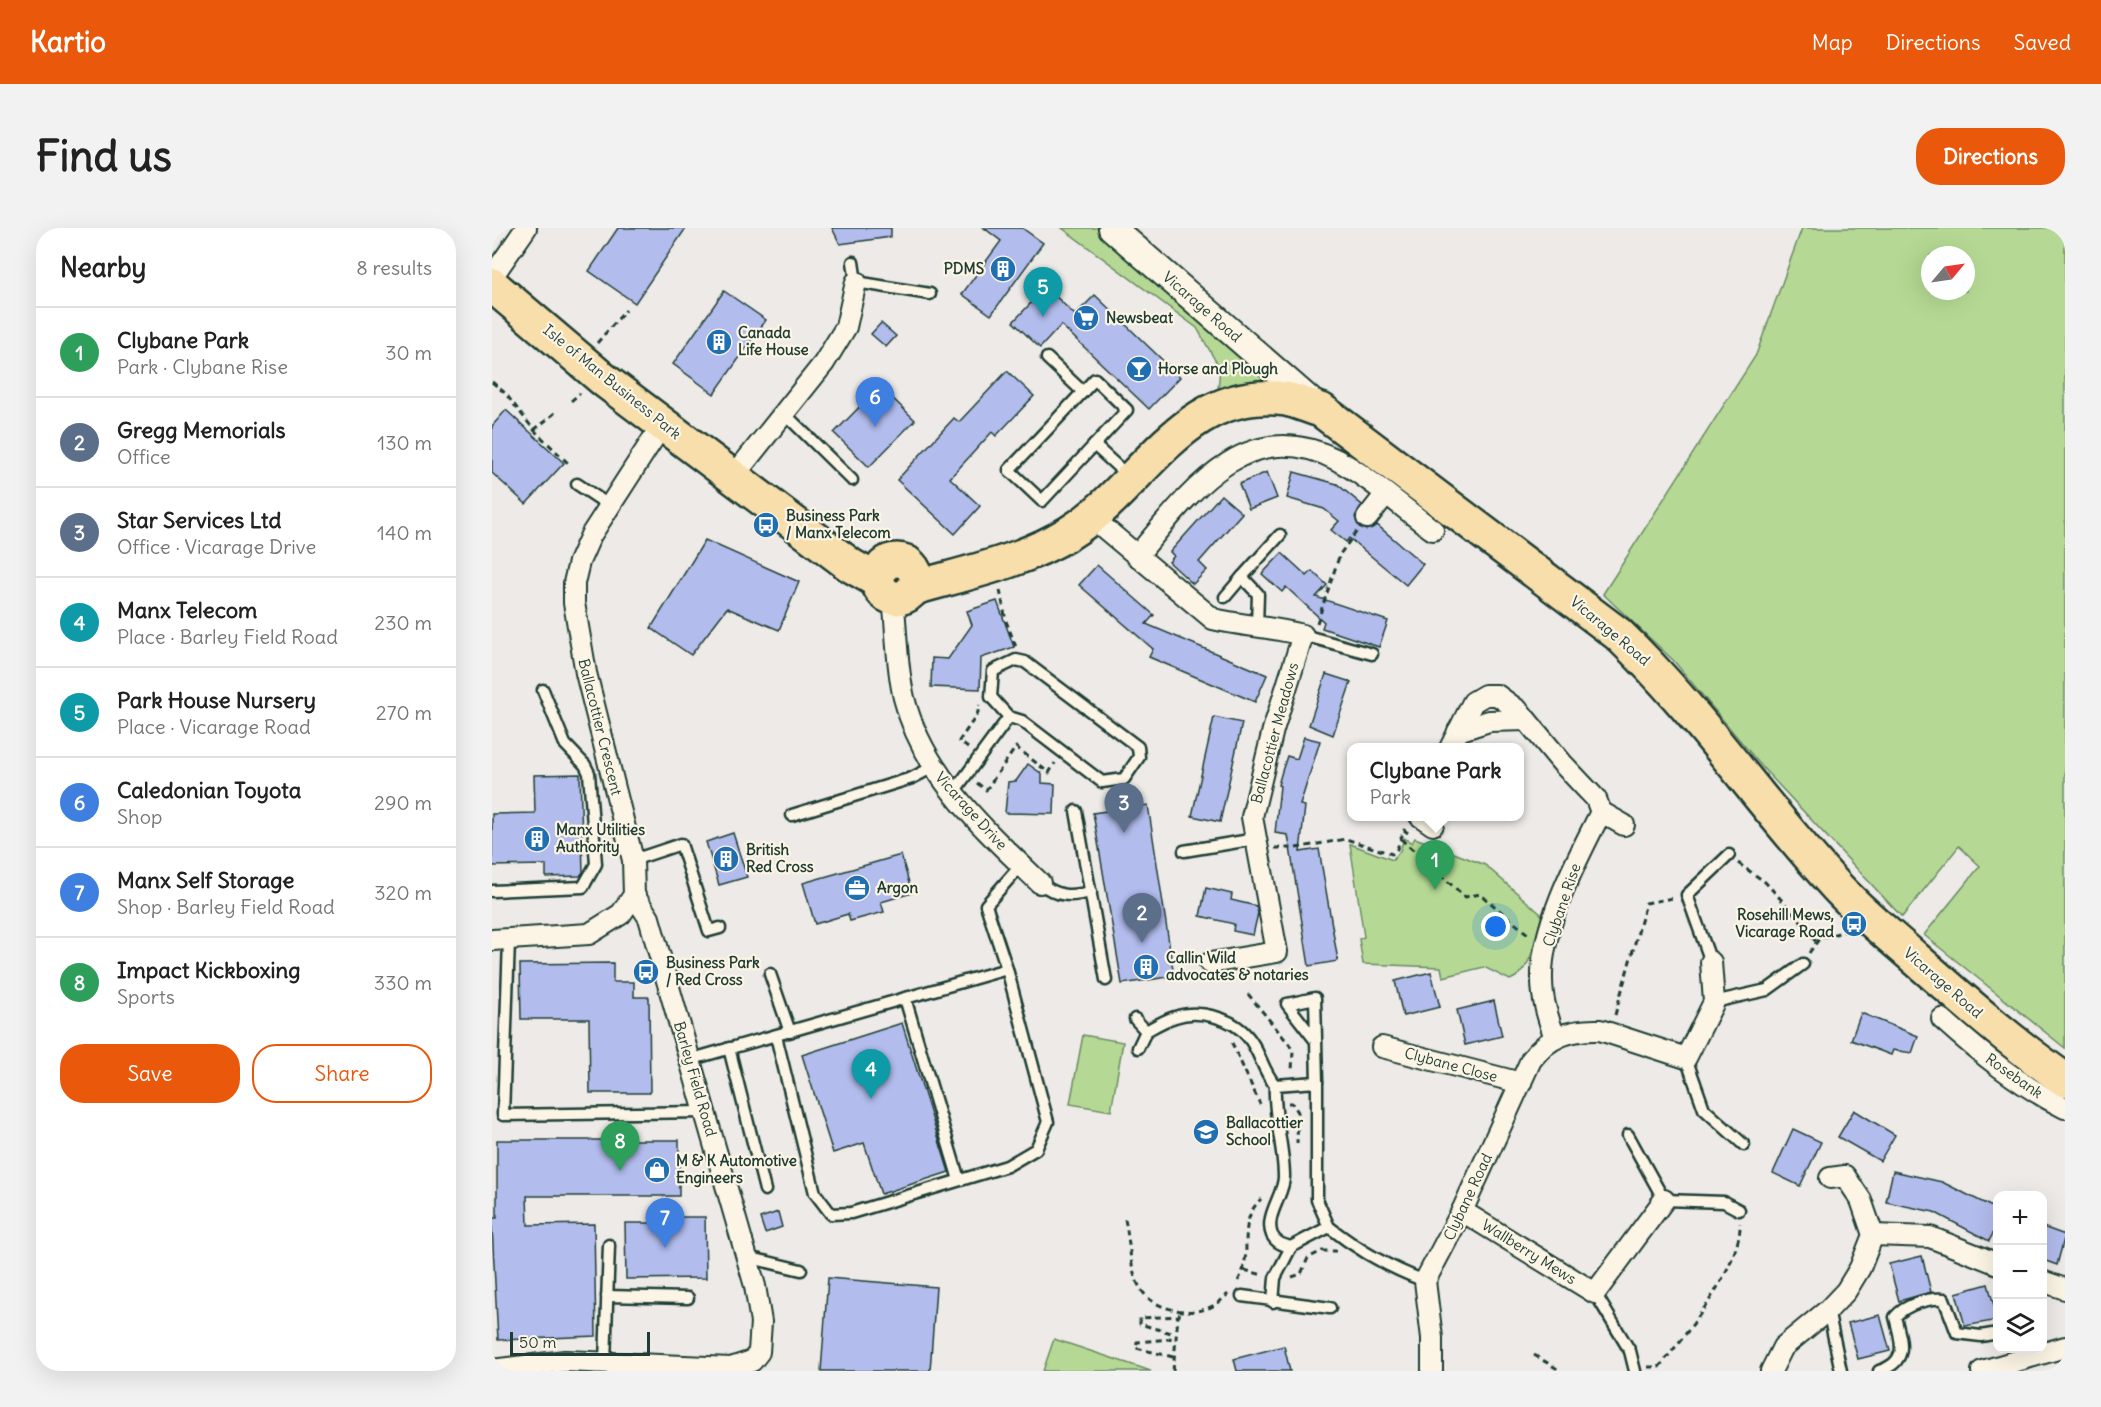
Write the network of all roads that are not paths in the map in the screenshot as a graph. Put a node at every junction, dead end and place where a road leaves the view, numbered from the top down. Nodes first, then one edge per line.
1 (526, 228) edge
2 (1112, 228) edge
3 (854, 272) joint
4 (492, 277) edge
5 (492, 285) edge
6 (930, 294) dead end
7 (1047, 358) dead end
8 (1083, 392) junction
9 (1321, 410) junction
10 (785, 414) junction
11 (662, 425) junction
12 (1094, 445) junction
13 (733, 477) junction
14 (852, 480) dead end
15 (1132, 480) junction
16 (577, 484) dead end
17 (1385, 495) junction
18 (610, 506) junction
19 (1091, 517) junction
20 (1367, 518) road end
21 (1433, 530) dead end
22 (1280, 535) dead end
23 (1137, 556) junction
24 (1242, 578) junction
25 (897, 586) junction
26 (1225, 597) dead end
27 (1257, 626) junction
28 (1309, 631) junction
29 (1372, 654) dead end
30 (543, 690) dead end
31 (1009, 717) junction
32 (1526, 720) junction
33 (1454, 739) edge
34 (933, 767) junction
35 (962, 792) junction
36 (1076, 811) dead end
37 (1601, 812) junction
38 (792, 815) dead end
39 (1624, 825) dead end
40 (1257, 844) junction
41 (1184, 851) dead end
42 (1730, 855) road end
43 (633, 860) junction
44 (1021, 865) junction
45 (1040, 883) joint
46 (492, 891) edge
47 (1091, 892) junction
48 (633, 895) junction
49 (720, 928) dead end
50 (500, 940) edge
51 (1711, 962) joint
52 (1210, 963) dead end
53 (1803, 964) road end
54 (1007, 969) junction
55 (770, 974) dead end
56 (1106, 980) dead end
57 (904, 998) junction
58 (1714, 1002) junction
59 (1136, 1019) dead end
60 (1942, 1019) dead end
61 (1146, 1030) junction
62 (1975, 1030) junction
63 (790, 1032) junction
64 (776, 1036) junction
65 (1555, 1038) junction
66 (1315, 1040) dead end
67 (1382, 1047) dead end
68 (729, 1048) junction
69 (1138, 1048) dead end
70 (1686, 1058) junction
71 (689, 1060) junction
72 (2065, 1080) edge
73 (1317, 1082) junction
74 (1521, 1083) junction
75 (1275, 1085) junction
76 (2065, 1108) edge
77 (705, 1112) junction
78 (1628, 1135) dead end
79 (1744, 1145) dead end
80 (1843, 1174) dead end
81 (959, 1180) junction
82 (765, 1190) dead end
83 (1664, 1200) junction
84 (1739, 1210) road end
85 (1462, 1211) junction
86 (1329, 1227) junction
87 (1873, 1235) junction
88 (609, 1245) dead end
89 (1291, 1247) junction
90 (747, 1257) junction
91 (1993, 1262) edge
92 (801, 1270) dead end
93 (1425, 1281) junction
94 (2047, 1282) edge
95 (2065, 1289) edge
96 (1595, 1293) junction
97 (607, 1296) junction
98 (1242, 1296) dead end
99 (688, 1298) dead end
100 (1273, 1302) junction
101 (1330, 1308) dead end
102 (1828, 1310) junction
103 (1993, 1334) edge
104 (2065, 1347) edge
105 (605, 1363) junction
106 (755, 1366) edge
107 (492, 1367) edge
108 (537, 1368) edge
109 (651, 1368) edge
110 (1636, 1369) edge
111 (1432, 1371) edge
112 (1771, 1371) edge
113 (1841, 1371) edge
114 (1879, 1371) edge
115 (1982, 1371) edge

1 - 4 street
2 - 9 street, Vicarage Road
3 - 6 lane
3 - 10 street
5 - 11 highway, Isle of Man Business Park
7 - 8 lane
8 - 12 lane
8 - 12 lane
9 - 15 highway
9 - 62 highway, Vicarage Road
10 - 13 street
10 - 14 lane
11 - 13 highway, Isle of Man Business Park
11 - 18 street, Ballacottier Crescent
12 - 15 lane
13 - 25 highway, Isle of Man Business Park
15 - 19 highway
16 - 18 lane
17 - 20 street
17 - 21 street
17 - 23 street
18 - 43 street, Ballacottier Crescent
19 - 23 street
19 - 25 highway
22 - 24 lane
23 - 27 street
24 - 26 lane
24 - 27 lane
25 - 34 street, Vicarage Drive
27 - 28 street
28 - 29 lane
28 - 40 street, Ballacottier Meadows
30 - 46 lane
31 - 31 lane
31 - 35 lane
32 - 33 street
32 - 33 street
32 - 37 street
34 - 35 street, Vicarage Drive
34 - 38 lane
35 - 44 street, Vicarage Drive
36 - 47 lane
37 - 39 street
37 - 65 street, Clybane Rise
40 - 41 lane
40 - 52 street, Ballacottier Meadows
42 - 51 lane
43 - 48 street, Ballacottier Crescent
43 - 49 lane
44 - 45 street, Vicarage Drive
44 - 54 lane
45 - 47 lane
47 - 56 lane
48 - 50 street
48 - 71 street, Barley Field Road
50 - 77 lane
51 - 58 street
53 - 58 lane
54 - 57 lane
54 - 81 lane
55 - 63 lane
57 - 63 lane
57 - 81 lane
58 - 70 street
59 - 61 lane
60 - 62 street, Rosebank
61 - 69 lane
61 - 75 lane
62 - 72 highway, Vicarage Road
62 - 76 street, Rosebank
63 - 64 lane
64 - 68 lane
64 - 81 lane
65 - 70 street
65 - 74 street, Clybane Road
66 - 73 lane
67 - 74 street, Clybane Close
68 - 71 lane
68 - 82 lane
70 - 79 lane
71 - 77 street, Barley Field Road
73 - 75 lane
73 - 86 lane
74 - 85 street, Clybane Road
75 - 89 lane
77 - 90 street, Barley Field Road
78 - 83 lane
80 - 87 street
83 - 84 lane
83 - 96 street
85 - 93 street, Clybane Road
85 - 96 street, Wallberry Mews
86 - 89 lane
86 - 93 lane
87 - 91 street
87 - 102 street
88 - 97 lane
89 - 100 lane
90 - 92 lane
90 - 106 street, Barley Field Road
93 - 111 street
94 - 95 street
96 - 110 lane, Wallberry Mews
97 - 99 lane
97 - 105 lane
98 - 100 lane
100 - 101 lane
102 - 112 street
102 - 113 lane
103 - 114 lane
104 - 115 street
105 - 108 street, Barley Field Road
105 - 109 street, Barley Field Road
106 - 109 street, Barley Field Road
107 - 108 street, Barley Field Road

